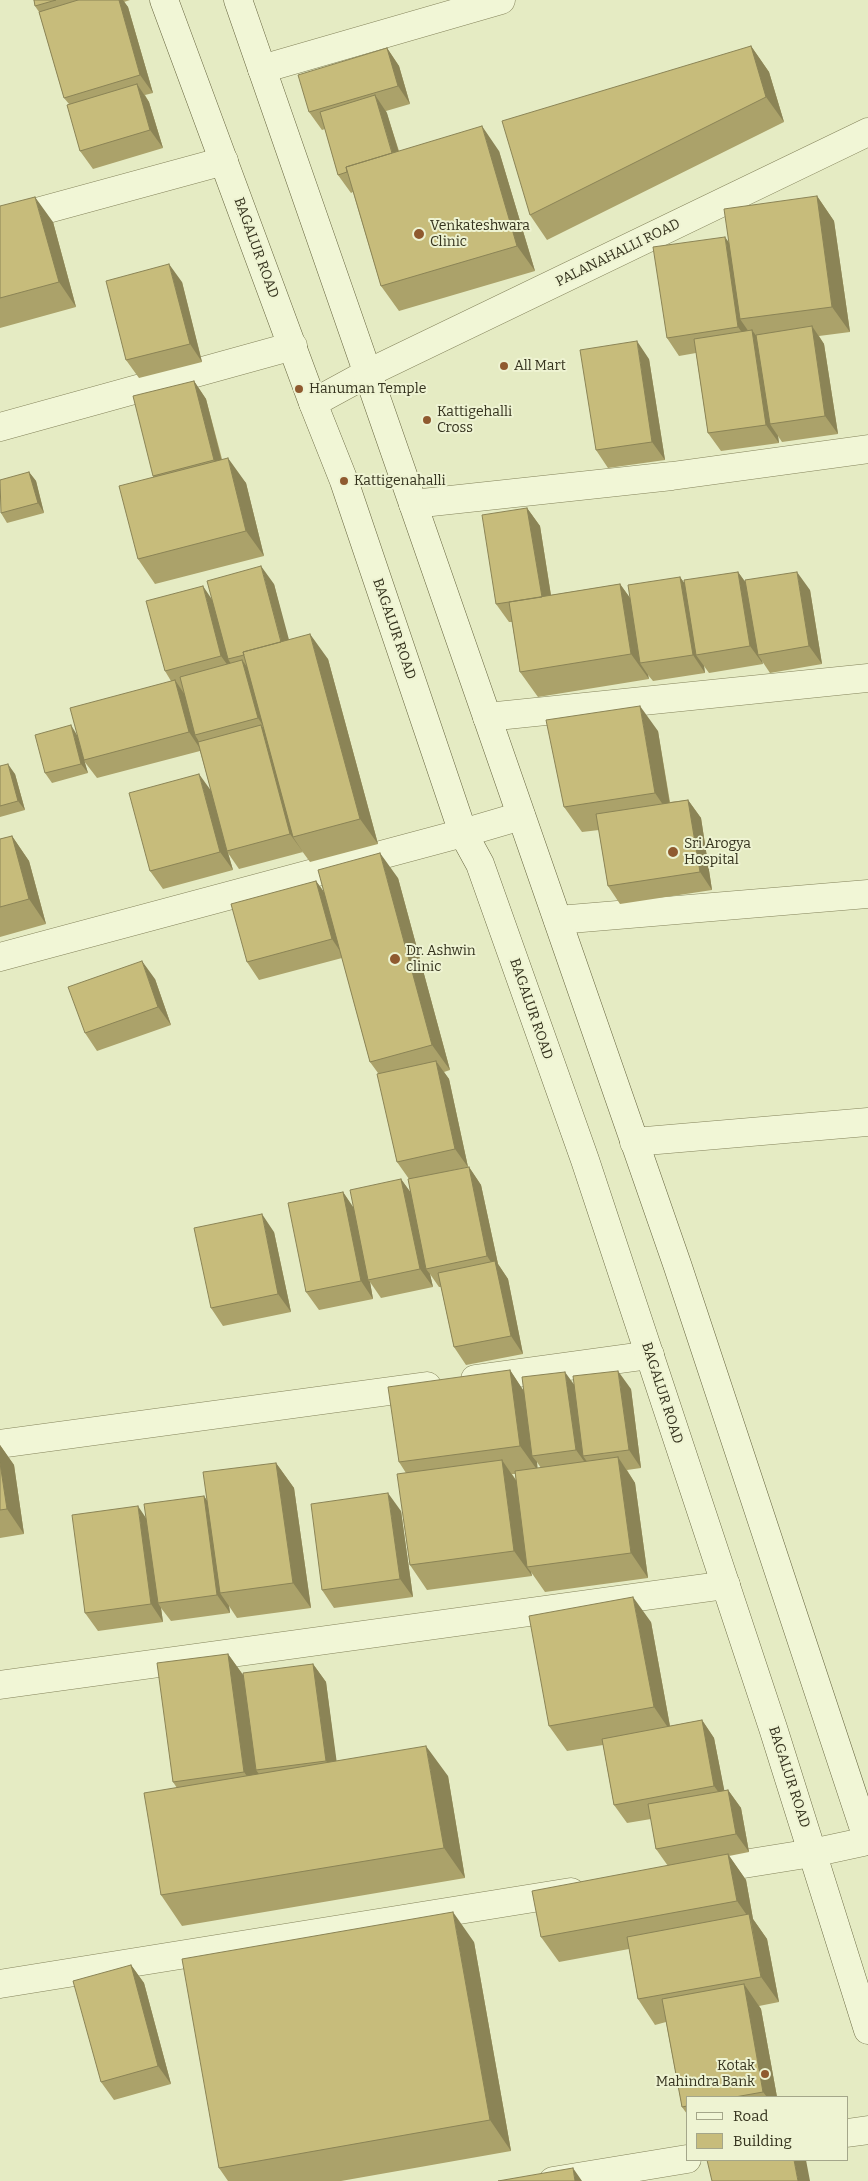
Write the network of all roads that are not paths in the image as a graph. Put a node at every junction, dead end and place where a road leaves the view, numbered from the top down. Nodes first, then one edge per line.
1 (164, 0) edge
2 (238, 0) edge
3 (501, 0) edge
4 (262, 69) junction
5 (868, 132) edge
6 (224, 161) junction
7 (0, 222) edge
8 (293, 346) junction
9 (368, 373) junction
10 (312, 403) junction
11 (0, 427) edge
12 (868, 449) edge
13 (413, 504) junction
14 (868, 678) edge
15 (487, 717) junction
16 (521, 816) junction
17 (464, 833) junction
18 (868, 894) edge
19 (558, 920) junction
20 (0, 957) edge
21 (868, 1122) edge
22 (634, 1142) junction
23 (650, 1355) junction
24 (0, 1444) edge
25 (726, 1584) junction
26 (0, 1685) edge
27 (868, 1841) edge
28 (812, 1853) junction
29 (675, 1875) edge
30 (597, 1888) edge
31 (0, 1984) edge
32 (868, 2030) edge
33 (868, 2130) edge
34 (848, 2133) edge
35 (686, 2159) edge
36 (553, 2181) edge

1 - 6 street, BAGALUR ROAD
2 - 4 street
3 - 4 street
4 - 9 street
5 - 9 street, PALANAHALLI ROAD
6 - 7 street
6 - 8 street, BAGALUR ROAD
8 - 10 street, BAGALUR ROAD
8 - 11 street
9 - 10 street, PALANAHALLI ROAD
9 - 13 street
10 - 17 street, BAGALUR ROAD
12 - 13 street
13 - 15 street
14 - 15 street
15 - 16 street
16 - 17 street
16 - 19 street
17 - 20 street
17 - 23 street, BAGALUR ROAD
18 - 19 street
19 - 22 street
21 - 22 street
22 - 27 street
23 - 24 street
23 - 25 street, BAGALUR ROAD
25 - 26 street
25 - 28 street, BAGALUR ROAD
27 - 28 street
28 - 29 street
28 - 32 street, BAGALUR ROAD
30 - 31 street
33 - 34 street
35 - 36 street

